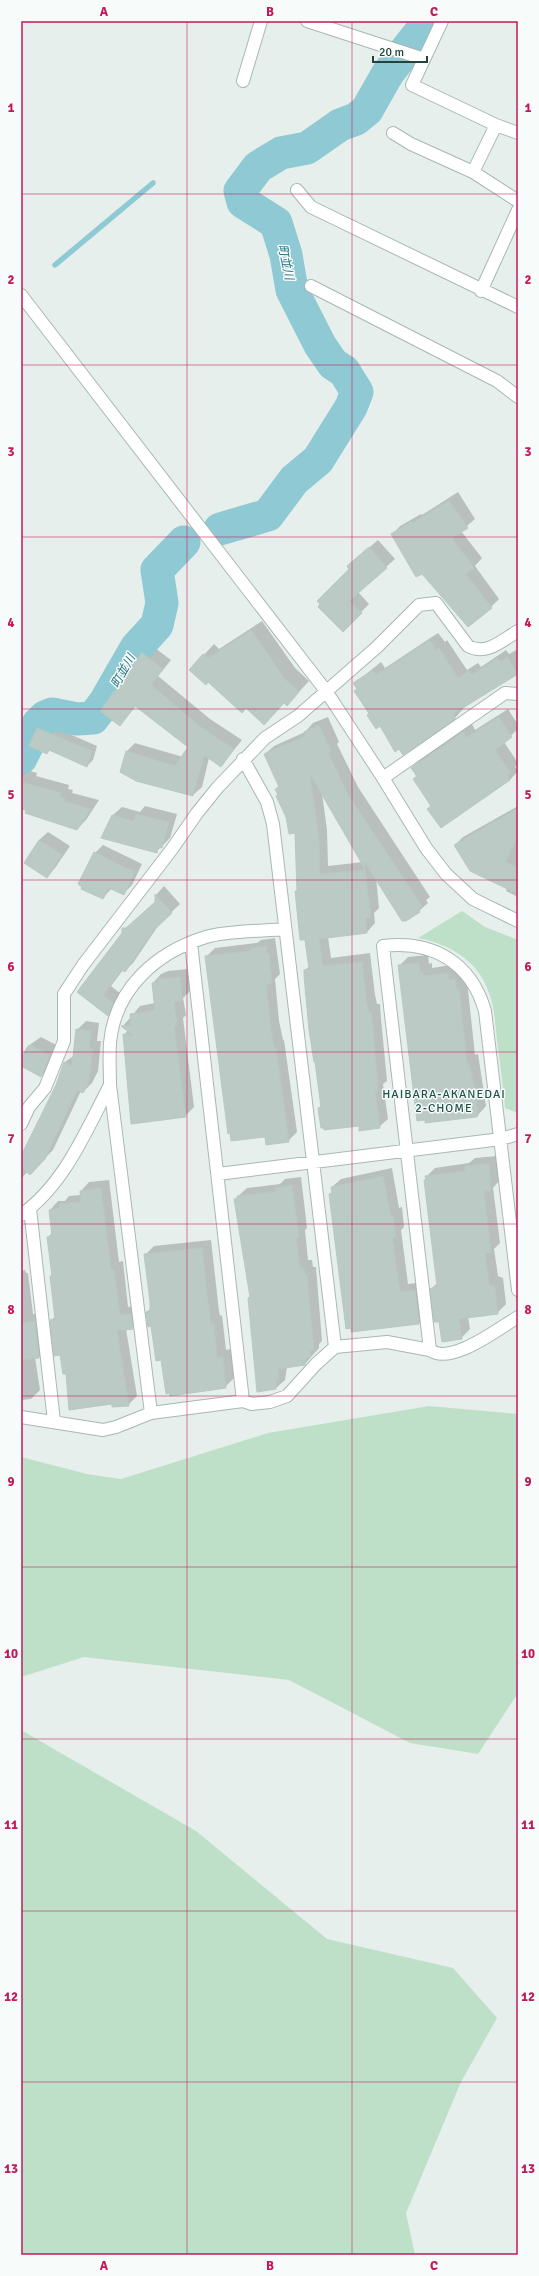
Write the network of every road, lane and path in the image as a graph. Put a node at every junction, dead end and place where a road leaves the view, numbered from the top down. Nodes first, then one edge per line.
1 (261, 21) edge
2 (307, 21) edge
3 (442, 21) edge
4 (424, 59) junction
5 (244, 81) dead end
6 (496, 125) junction
7 (393, 133) dead end
8 (518, 134) edge
9 (473, 172) junction
10 (297, 190) dead end
11 (518, 202) edge
12 (518, 210) edge
13 (310, 286) dead end
14 (481, 291) junction
15 (21, 295) edge
16 (518, 307) edge
17 (518, 397) edge
18 (518, 631) edge
19 (326, 691) junction
20 (518, 694) edge
21 (243, 759) junction
22 (383, 778) junction
23 (518, 921) edge
24 (285, 929) junction
25 (191, 943) junction
26 (110, 1086) junction
27 (21, 1124) edge
28 (518, 1134) edge
29 (502, 1139) junction
30 (407, 1151) junction
31 (313, 1163) junction
32 (218, 1174) junction
33 (26, 1212) edge
34 (518, 1290) edge
35 (518, 1317) edge
36 (335, 1347) junction
37 (430, 1350) junction
38 (243, 1400) junction
39 (152, 1413) junction
40 (21, 1417) edge
41 (54, 1421) junction

1 - 5 street
2 - 4 street
3 - 4 street
4 - 6 street
6 - 8 street
6 - 9 street
7 - 9 street
9 - 11 street
10 - 14 street
12 - 14 street
13 - 17 street
14 - 16 street
15 - 19 street
18 - 19 street
19 - 21 street
19 - 22 street
20 - 22 street
21 - 24 street
21 - 27 street
22 - 23 street
24 - 25 street
24 - 31 street
25 - 26 street
25 - 32 street
26 - 33 street
26 - 39 street
28 - 29 street
29 - 30 street
29 - 30 street
29 - 34 street
30 - 31 street
30 - 37 street
31 - 32 street
31 - 36 street
32 - 38 street
33 - 41 street
35 - 37 street
36 - 37 street
36 - 38 street
38 - 39 street
39 - 41 street
40 - 41 street

